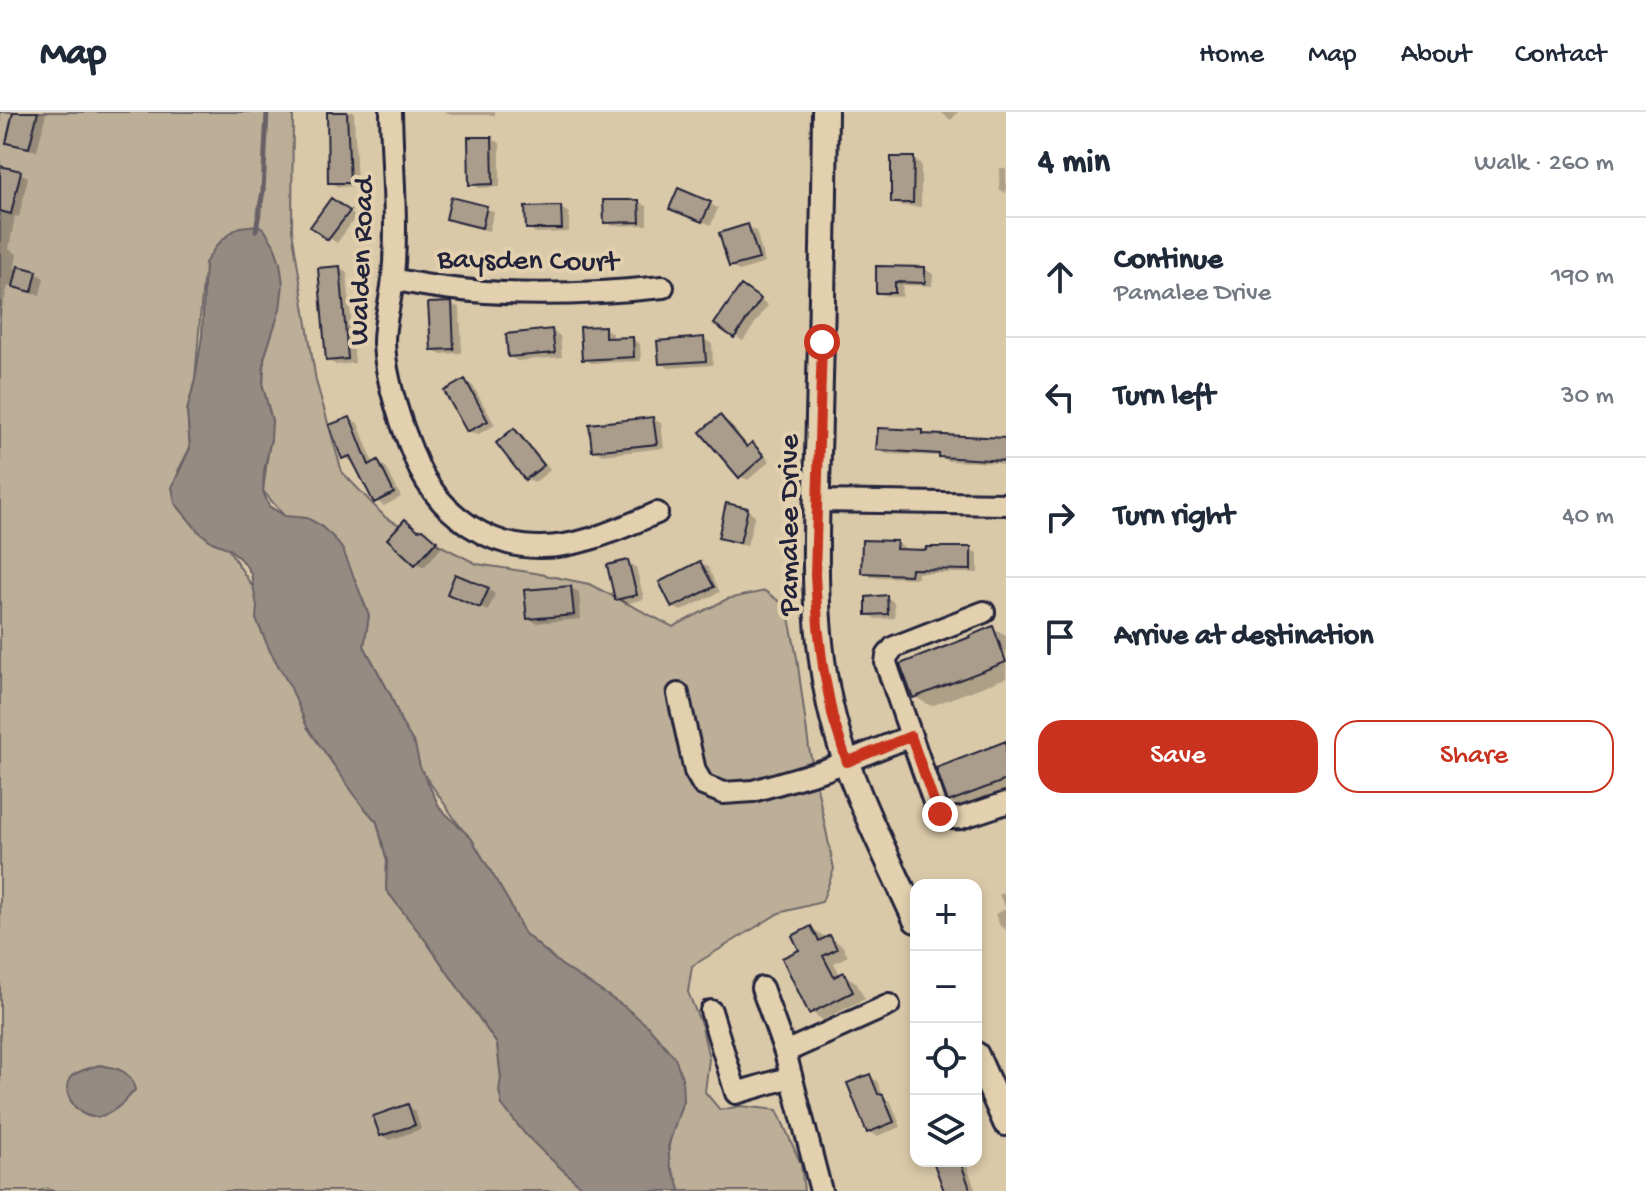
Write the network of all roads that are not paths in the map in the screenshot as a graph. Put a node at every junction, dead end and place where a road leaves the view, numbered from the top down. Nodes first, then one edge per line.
1 (391, 112) edge
2 (825, 112) edge
3 (393, 279) junction
4 (663, 287) dead end
5 (817, 501) junction
6 (1006, 504) edge
7 (657, 513) dead end
8 (984, 612) dead end
9 (678, 694) dead end
10 (911, 736) junction
11 (847, 762) junction
12 (1006, 803) edge
13 (910, 907) edge
14 (762, 988) dead end
15 (889, 1005) dead end
16 (711, 1011) dead end
17 (785, 1052) junction
18 (982, 1069) edge
19 (791, 1077) junction
20 (1006, 1123) edge
21 (821, 1191) edge

1 - 3 street, Walden Road
2 - 5 main road, Pamalee Drive
3 - 4 street, Baysden Court
3 - 7 street, Walden Road
5 - 6 street
5 - 11 main road, Pamalee Drive
8 - 10 street
9 - 11 street
10 - 11 street
10 - 12 street
11 - 13 main road, Pamalee Drive
14 - 17 street
15 - 17 street
16 - 19 street
17 - 19 street
18 - 20 main road
19 - 21 street

